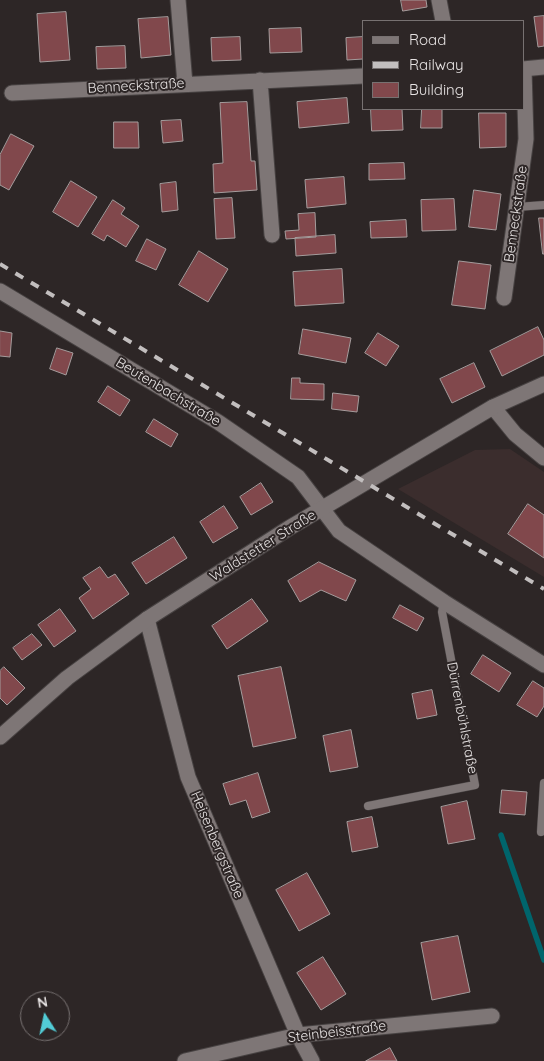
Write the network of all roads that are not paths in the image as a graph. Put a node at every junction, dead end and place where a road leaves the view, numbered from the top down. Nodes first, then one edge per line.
1 (178, 0) edge
2 (439, 0) edge
3 (443, 20) edge
4 (544, 67) edge
5 (524, 69) edge
6 (362, 76) edge
7 (260, 80) junction
8 (185, 84) junction
9 (524, 92) edge
10 (12, 93) dead end
11 (544, 204) edge
12 (517, 207) junction
13 (272, 235) dead end
14 (0, 291) edge
15 (504, 298) dead end
16 (544, 384) edge
17 (493, 407) junction
18 (544, 458) edge
19 (322, 508) junction
20 (444, 602) junction
21 (147, 620) junction
22 (544, 665) edge
23 (0, 736) edge
24 (544, 783) edge
25 (368, 806) dead end
26 (541, 832) dead end
27 (492, 1016) dead end
28 (298, 1035) junction
29 (185, 1061) edge
30 (312, 1061) edge

1 - 8 street
2 - 3 street
4 - 5 street, Benneckstraße
6 - 7 street, Benneckstraße
7 - 8 street, Benneckstraße
7 - 13 street
8 - 10 street, Benneckstraße
9 - 12 street, Benneckstraße
11 - 12 lane
12 - 15 street, Benneckstraße
14 - 19 street, Beutenbachstraße
16 - 17 street, Waldstetter Straße
17 - 18 street
17 - 19 street, Waldstetter Straße
19 - 20 street
19 - 21 street, Waldstetter Straße
20 - 22 street
20 - 25 lane, Dürrenbühlstraße
21 - 23 street, Waldstetter Straße
21 - 28 street, Heisenbergstraße
24 - 26 lane
27 - 28 street, Steinbeisstraße
28 - 29 street, Steinbeisstraße
28 - 30 street, Heisenbergstraße

